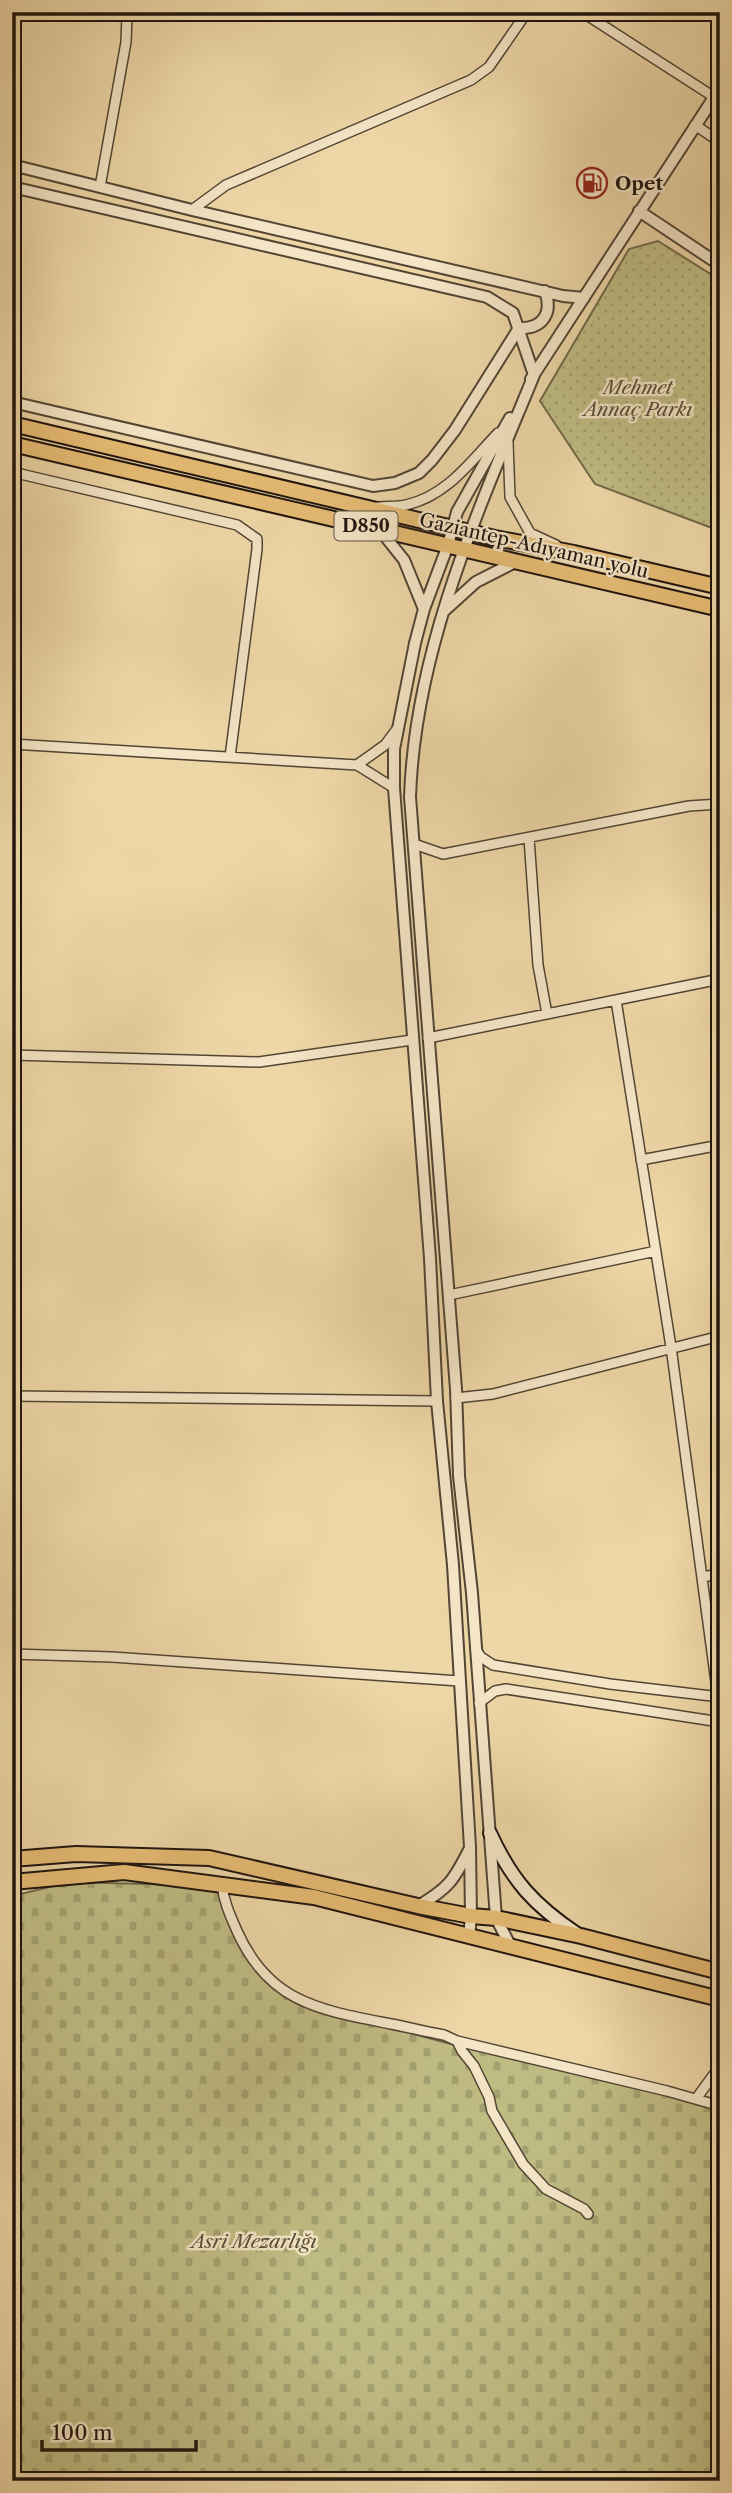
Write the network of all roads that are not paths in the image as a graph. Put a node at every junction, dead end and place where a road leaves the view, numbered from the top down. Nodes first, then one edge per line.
1 (26, 12) edge
2 (99, 12) edge
3 (527, 12) edge
4 (583, 12) edge
5 (131, 14) edge
6 (12, 20) edge
7 (717, 92) edge
8 (695, 125) junction
9 (720, 142) edge
10 (12, 165) edge
11 (12, 187) edge
12 (100, 187) junction
13 (192, 210) junction
14 (639, 211) junction
15 (720, 265) edge
16 (545, 292) junction
17 (584, 298) junction
18 (519, 328) junction
19 (534, 376) junction
20 (12, 402) edge
21 (12, 424) edge
22 (506, 424) junction
23 (508, 438) junction
24 (12, 444) edge
25 (12, 472) edge
26 (367, 508) junction
27 (452, 528) junction
28 (380, 530) junction
29 (470, 532) junction
30 (448, 545) junction
31 (464, 548) junction
32 (574, 553) junction
33 (517, 561) junction
34 (720, 587) edge
35 (720, 608) edge
36 (424, 609) junction
37 (445, 610) junction
38 (398, 727) junction
39 (12, 744) edge
40 (230, 757) junction
41 (357, 765) junction
42 (394, 789) junction
43 (720, 804) edge
44 (529, 838) junction
45 (414, 844) junction
46 (720, 979) edge
47 (616, 1000) junction
48 (547, 1014) junction
49 (428, 1038) junction
50 (412, 1040) junction
51 (12, 1055) edge
52 (720, 1145) edge
53 (641, 1160) junction
54 (656, 1251) junction
55 (449, 1295) junction
56 (720, 1336) edge
57 (671, 1347) junction
58 (12, 1396) edge
59 (456, 1398) junction
60 (438, 1401) junction
61 (720, 1574) edge
62 (702, 1577) junction
63 (476, 1650) junction
64 (12, 1654) edge
65 (459, 1681) junction
66 (719, 1697) edge
67 (479, 1703) junction
68 (720, 1722) edge
69 (489, 1833) junction
70 (470, 1847) junction
71 (12, 1859) edge
72 (12, 1882) edge
73 (222, 1885) junction
74 (418, 1906) junction
75 (471, 1916) junction
76 (496, 1918) junction
77 (581, 1936) junction
78 (469, 1937) junction
79 (511, 1947) junction
80 (720, 1972) edge
81 (720, 1999) edge
82 (457, 2041) junction
83 (720, 2066) edge
84 (696, 2099) junction
85 (720, 2106) edge
86 (587, 2214) dead end

1 - 6 street
2 - 5 street
3 - 13 street
4 - 7 street
5 - 12 street
7 - 8 street
8 - 9 street
8 - 14 street
10 - 12 street
11 - 18 street
12 - 13 street
13 - 16 street
14 - 15 street
14 - 17 street
16 - 17 street
16 - 18 street
17 - 19 street
18 - 19 street
18 - 20 street
19 - 22 street
19 - 23 street
21 - 26 main road, Gaziantep-Adıyaman yolu / D850
22 - 26 street
22 - 27 street
23 - 29 street
23 - 32 street
24 - 28 main road, Gaziantep-Adıyaman yolu / D850
25 - 40 street
26 - 27 main road, Gaziantep-Adıyaman yolu / D850
27 - 29 main road, Gaziantep-Adıyaman yolu / D850
27 - 30 street
28 - 30 main road, Gaziantep-Adıyaman yolu / D850
28 - 36 street
29 - 31 street
29 - 32 main road, Gaziantep-Adıyaman yolu / D850
30 - 31 main road, Gaziantep-Adıyaman yolu / D850
30 - 36 street
31 - 33 main road, Gaziantep-Adıyaman yolu / D850
31 - 37 street
32 - 34 main road, Gaziantep-Adıyaman yolu / D850
33 - 35 main road, Gaziantep-Adıyaman yolu / D850
33 - 37 street
36 - 38 street
37 - 45 street
38 - 41 street
38 - 42 street
39 - 40 street
40 - 41 street
41 - 42 street
42 - 50 street
43 - 44 street
44 - 45 street
44 - 48 street
45 - 49 street
46 - 47 street
47 - 48 street
47 - 53 street
48 - 49 street
49 - 55 street
50 - 51 street
50 - 60 street
52 - 53 street
53 - 54 street
54 - 55 street
54 - 57 street
55 - 59 street
56 - 57 street
57 - 59 street
57 - 62 street
58 - 60 street
59 - 63 street
60 - 65 street
61 - 62 street
62 - 66 street
63 - 66 street
63 - 67 street
64 - 65 street
65 - 70 street
67 - 68 street
67 - 69 street
69 - 76 street
69 - 77 main road
70 - 74 street
70 - 75 street
71 - 74 main road
72 - 73 main road
73 - 78 main road
73 - 82 street
74 - 75 main road
75 - 76 main road
75 - 78 street
76 - 77 main road
76 - 79 street
77 - 80 main road
78 - 79 main road
79 - 81 main road
82 - 84 street
82 - 86 street
83 - 84 street
84 - 85 street

